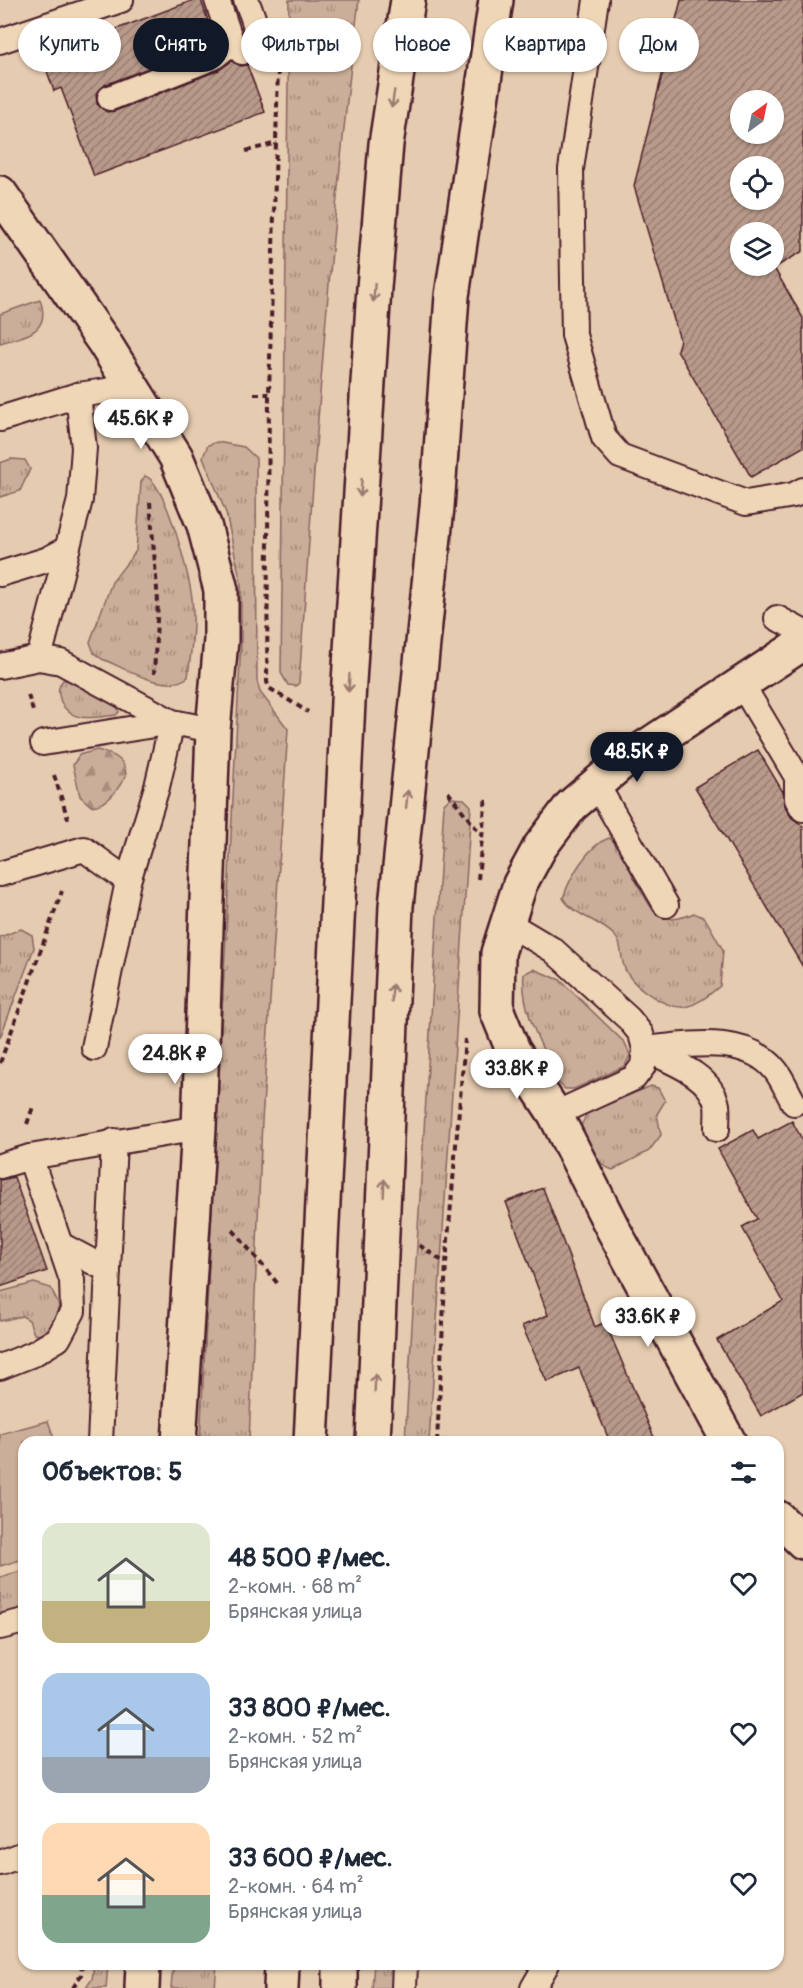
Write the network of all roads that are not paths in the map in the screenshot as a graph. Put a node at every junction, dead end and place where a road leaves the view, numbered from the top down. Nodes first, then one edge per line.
1 (121, 0) edge
2 (217, 0) edge
3 (246, 0) edge
4 (408, 0) edge
5 (496, 0) edge
6 (596, 0) edge
7 (253, 18) edge
8 (0, 41) edge
9 (110, 98) dead end
10 (0, 193) edge
11 (134, 387) junction
12 (78, 395) junction
13 (0, 419) edge
14 (803, 490) edge
15 (65, 550) junction
16 (0, 574) edge
17 (777, 618) dead end
18 (803, 632) edge
19 (803, 643) edge
20 (39, 658) junction
21 (0, 666) edge
22 (741, 683) junction
23 (163, 717) junction
24 (213, 730) junction
25 (43, 743) dead end
26 (595, 782) junction
27 (803, 809) edge
28 (0, 874) edge
29 (128, 881) junction
30 (666, 905) dead end
31 (506, 922) junction
32 (94, 1048) dead end
33 (645, 1049) junction
34 (794, 1103) dead end
35 (555, 1114) junction
36 (199, 1128) junction
37 (717, 1129) dead end
38 (114, 1141) junction
39 (30, 1157) junction
40 (0, 1166) edge
41 (61, 1245) junction
42 (108, 1270) junction
43 (0, 1367) edge
44 (100, 1436) edge
45 (179, 1436) edge
46 (311, 1436) edge
47 (373, 1436) edge
48 (726, 1436) edge
49 (784, 1524) edge
50 (803, 1542) edge
51 (18, 1622) edge
52 (0, 1627) edge
53 (18, 1856) edge
54 (0, 1863) edge
55 (143, 1970) edge
56 (282, 1970) edge
57 (340, 1970) edge
58 (405, 1970) edge
59 (544, 1970) edge
60 (142, 1988) edge
61 (281, 1988) edge
62 (340, 1988) edge
63 (404, 1988) edge
64 (533, 1988) edge

1 - 8 lane
2 - 9 lane
3 - 7 lane
4 -> 46 main road
47 -> 5 main road
6 - 14 lane
10 - 11 main road
11 - 12 lane
11 - 24 main road
12 - 13 lane
12 - 15 lane
15 - 16 lane
15 - 20 lane
17 - 18 lane
19 - 22 main road
20 - 21 lane
20 - 23 lane
22 - 26 main road
22 - 27 lane
23 - 24 lane
23 - 25 lane
23 - 29 lane
24 - 36 main road
26 - 30 lane
26 - 31 main road
28 - 29 lane
29 - 32 lane
31 - 33 lane
31 - 35 main road
33 - 34 lane
33 - 35 lane
33 - 37 lane
35 - 48 main road
36 - 38 lane
36 - 45 main road
38 - 39 lane
38 - 42 lane
39 - 40 lane
39 - 41 lane
41 - 42 lane
41 - 43 lane
42 - 44 lane
49 - 50 main road
51 - 52 lane
53 - 54 lane
55 - 60 main road
56 - 61 main road
57 - 62 main road
58 - 63 lane
59 - 64 lane

